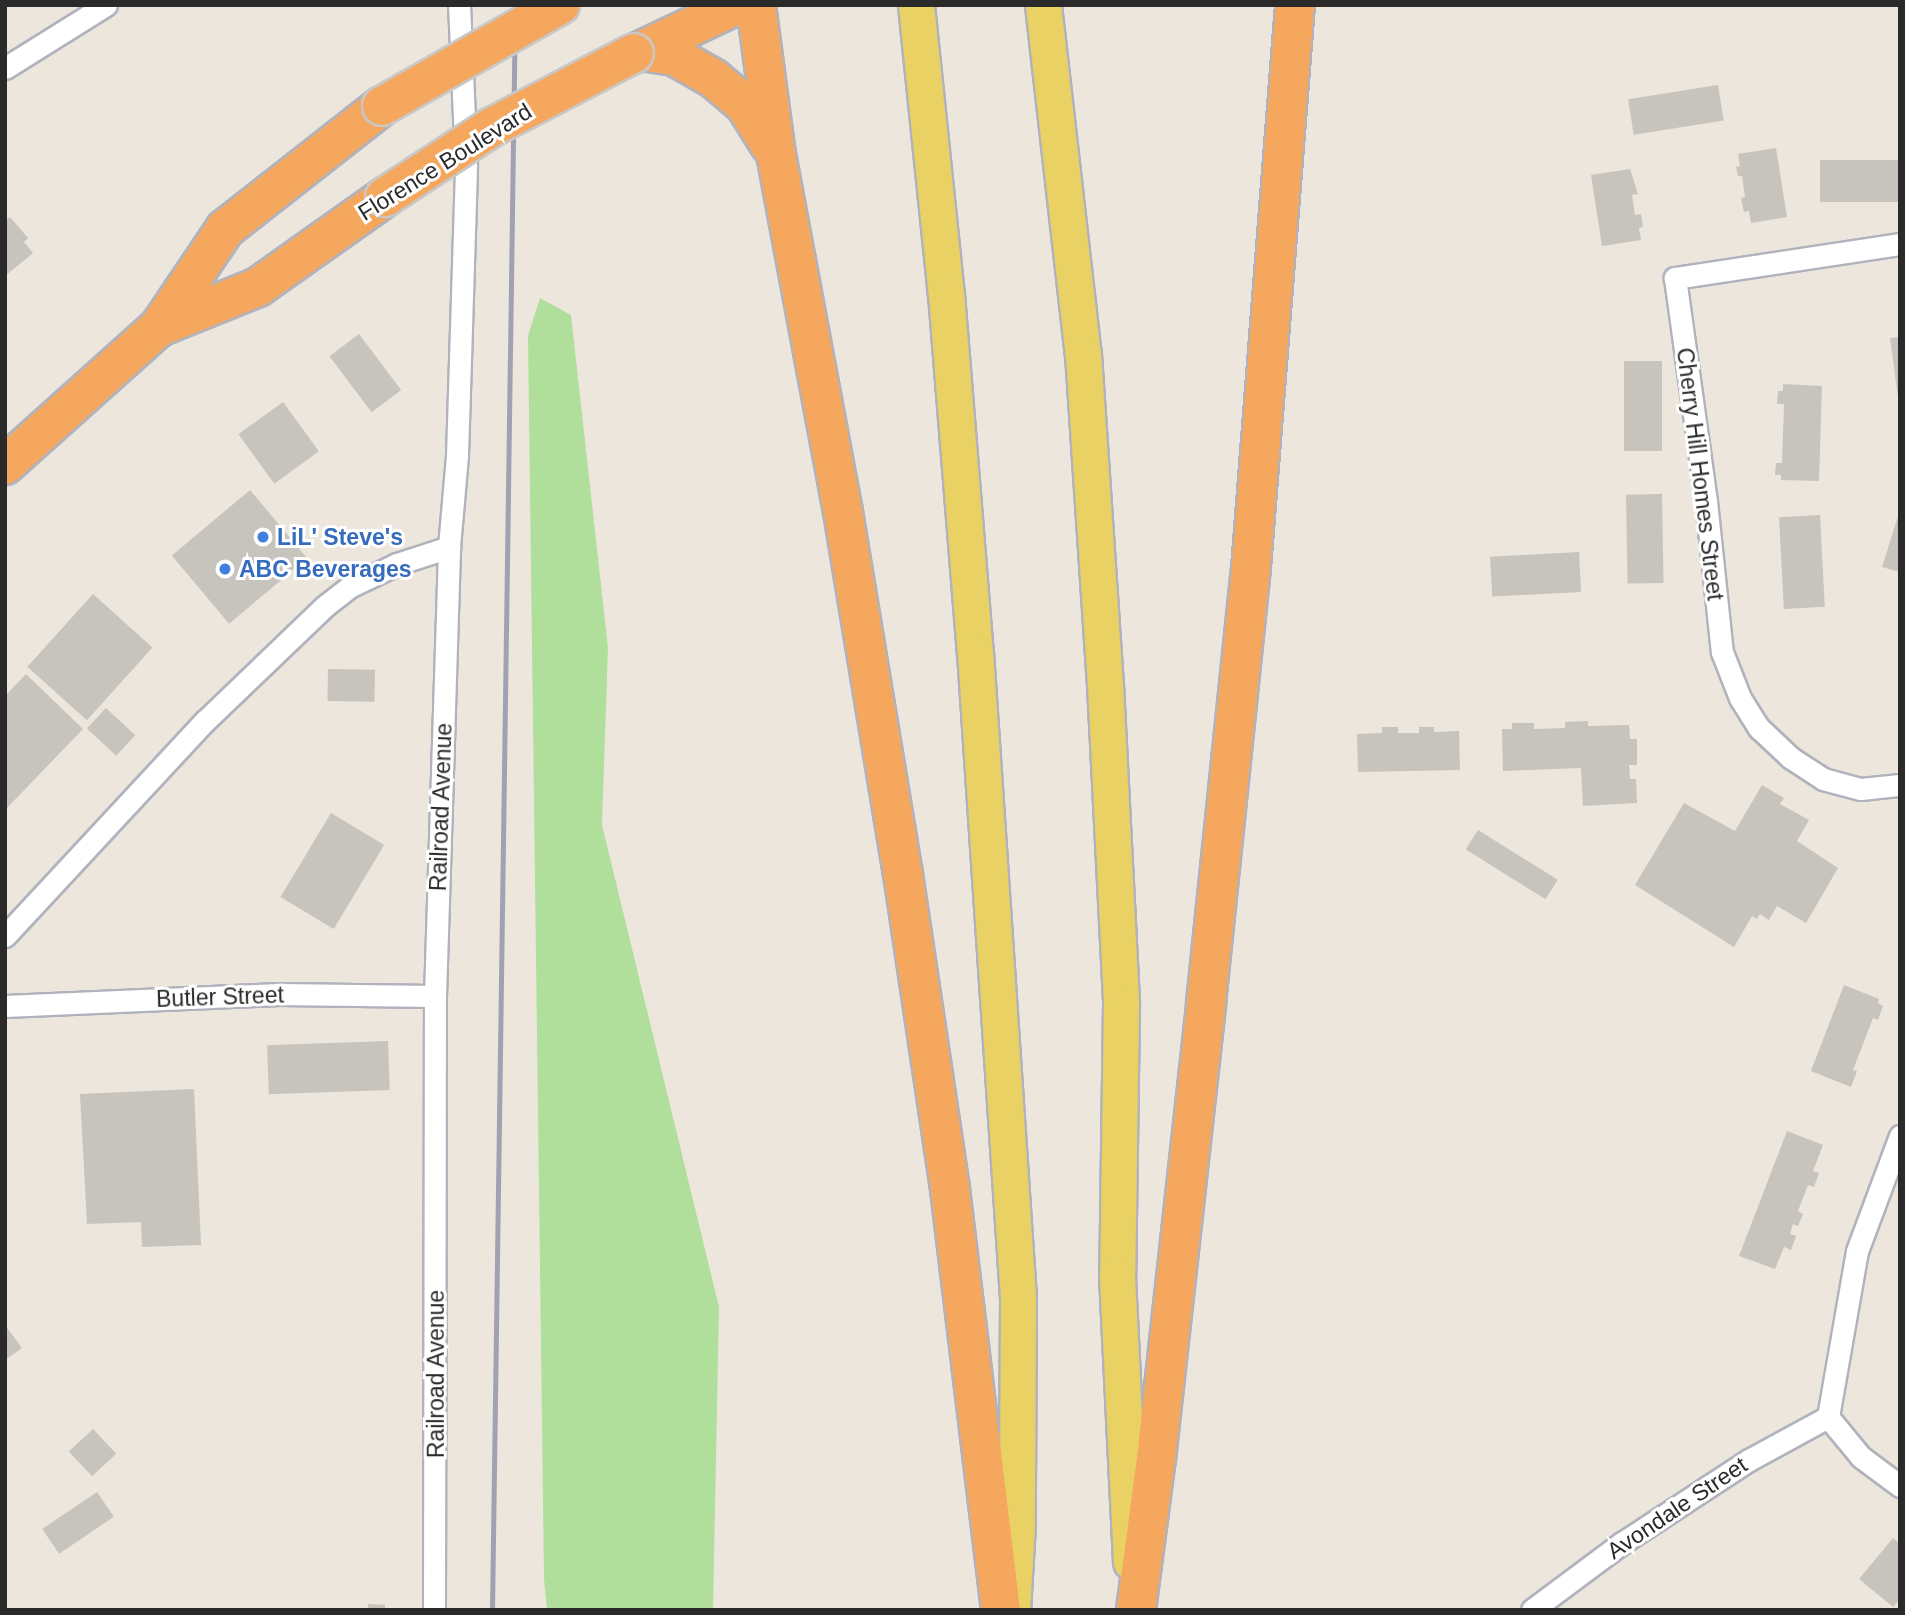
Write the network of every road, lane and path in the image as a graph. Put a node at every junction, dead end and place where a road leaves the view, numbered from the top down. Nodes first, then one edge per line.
1 (106, 5) edge
2 (459, 5) edge
3 (560, 5) edge
4 (737, 5) edge
5 (756, 5) edge
6 (916, 5) edge
7 (1295, 5) edge
8 (1307, 5) edge
9 (1044, 15) edge
10 (1294, 44) junction
11 (638, 52) junction
12 (5, 68) edge
13 (776, 154) junction
14 (1900, 244) edge
15 (159, 327) junction
16 (5, 465) edge
17 (449, 547) junction
18 (1900, 785) edge
19 (5, 936) edge
20 (435, 996) junction
21 (5, 1006) edge
22 (1900, 1136) edge
23 (1828, 1417) junction
24 (1900, 1486) edge
25 (434, 1610) edge
26 (1001, 1610) edge
27 (1012, 1610) edge
28 (1135, 1610) edge
29 (1532, 1610) edge

1 - 12 street
2 - 17 street, Railroad Avenue
3 - 15 highway, Florence Boulevard, bridge
4 - 11 highway, Florence Boulevard
5 - 13 highway
6 - 27 main road
7 - 10 highway
8 - 10 highway
9 - 28 main road
10 - 28 highway
11 - 13 highway
11 - 15 highway, Florence Boulevard, bridge
13 - 26 highway
14 - 18 street, Cherry Hill Homes Street
15 - 16 highway, Florence Boulevard
17 - 19 street
17 - 20 street, Railroad Avenue
20 - 21 street, Butler Street
20 - 25 street, Railroad Avenue
22 - 23 street
23 - 24 street
23 - 29 street, Avondale Street

